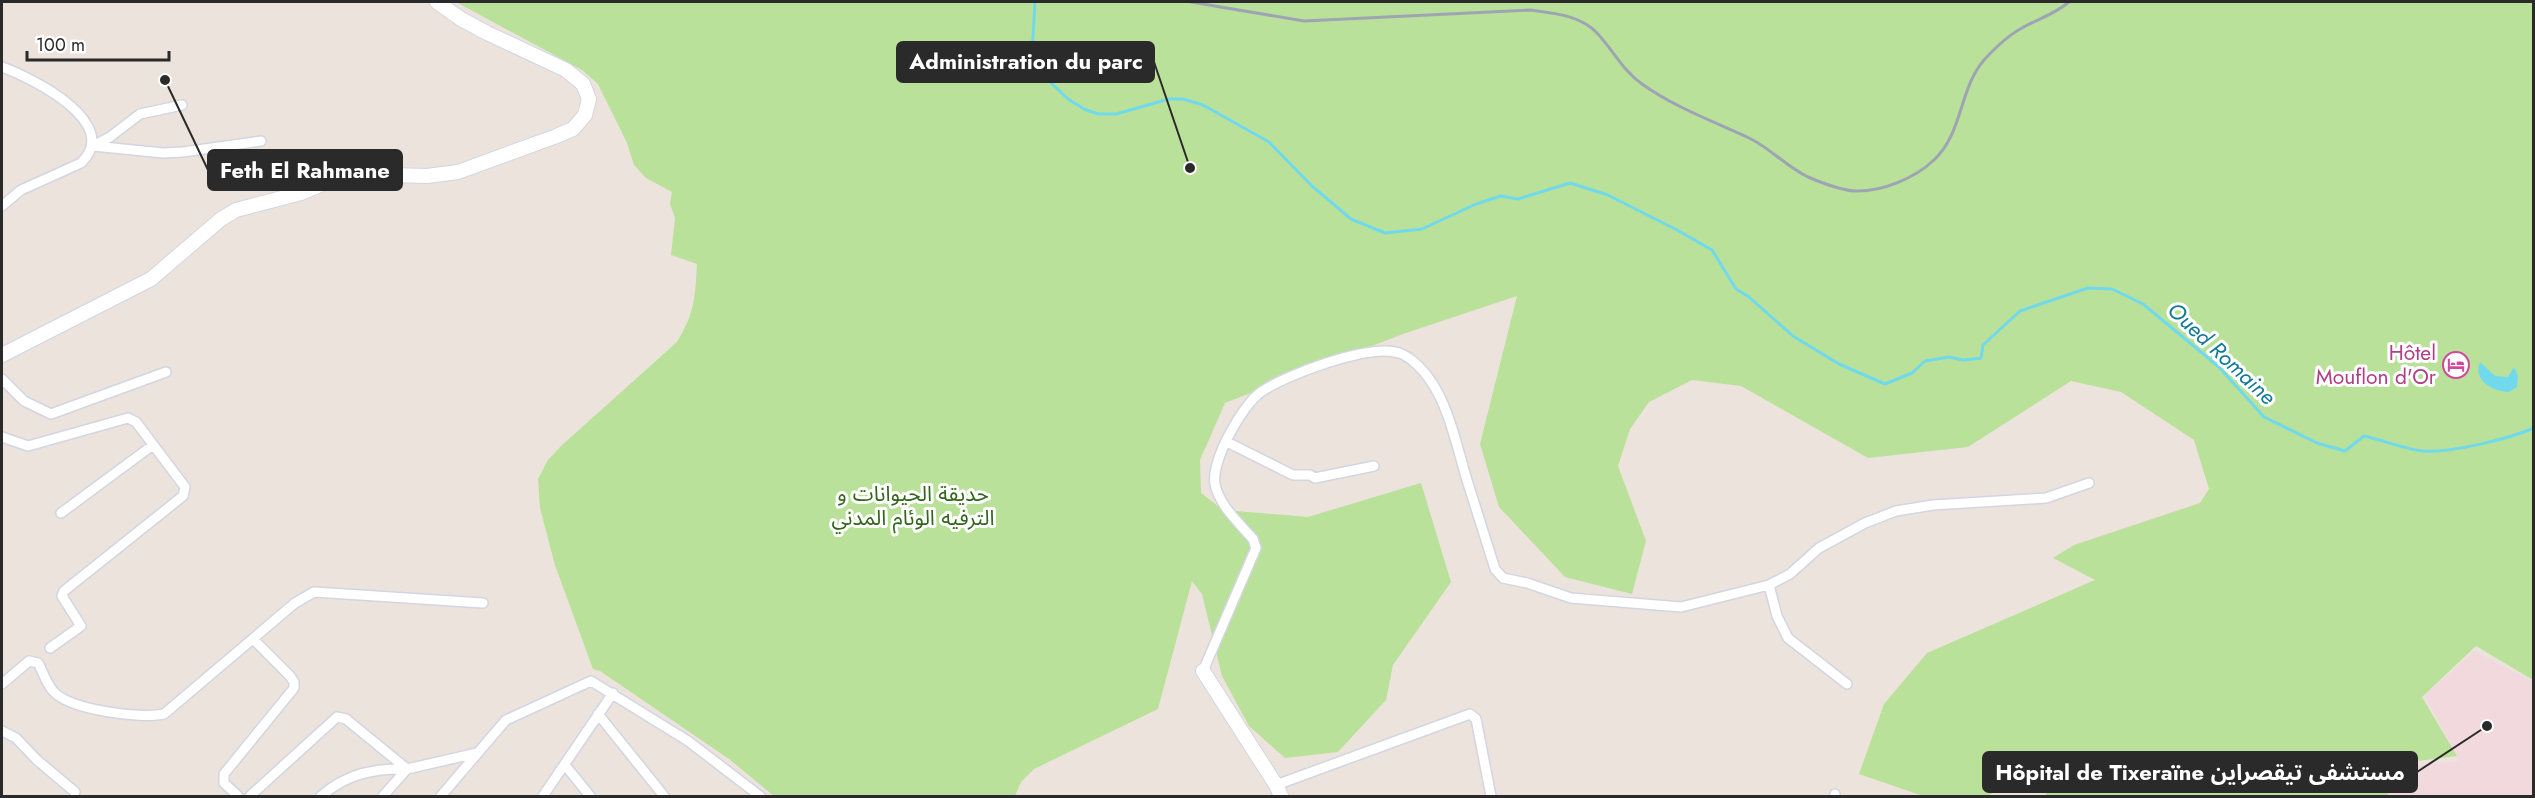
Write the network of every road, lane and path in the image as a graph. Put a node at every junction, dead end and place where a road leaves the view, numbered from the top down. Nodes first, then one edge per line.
1 (437, 2) edge
2 (2, 67) edge
3 (182, 105) dead end
4 (261, 141) dead end
5 (93, 146) junction
6 (2, 206) edge
7 (2, 355) edge
8 (166, 372) dead end
9 (2, 379) edge
10 (2, 437) edge
11 (1227, 442) junction
12 (153, 445) junction
13 (1374, 466) dead end
14 (2089, 483) dead end
15 (61, 513) dead end
16 (1769, 585) junction
17 (483, 603) dead end
18 (254, 640) junction
19 (50, 648) dead end
20 (1203, 671) joint
21 (2, 684) edge
22 (1847, 684) dead end
23 (613, 693) junction
24 (598, 714) junction
25 (2, 731) edge
26 (478, 753) junction
27 (565, 765) junction
28 (407, 769) junction
29 (1278, 791) edge
30 (75, 792) dead end
31 (238, 796) edge
32 (250, 796) edge
33 (321, 796) edge
34 (383, 796) edge
35 (441, 796) edge
36 (543, 796) edge
37 (590, 796) edge
38 (664, 796) edge
39 (760, 796) edge
40 (1491, 796) edge

1 - 7 street
2 - 5 street
3 - 5 street
4 - 5 street
5 - 6 street
8 - 9 street
10 - 12 street
11 - 13 street
11 - 16 street
11 - 20 street
12 - 15 street
12 - 19 street
14 - 16 street
16 - 22 street
17 - 18 street
18 - 21 street
18 - 31 street
20 - 29 street
23 - 24 street
23 - 26 street
23 - 39 street
24 - 27 street
24 - 38 street
25 - 30 street
26 - 28 street
26 - 35 street
27 - 36 street
27 - 37 street
28 - 32 street
28 - 33 street
28 - 34 street
29 - 40 street

